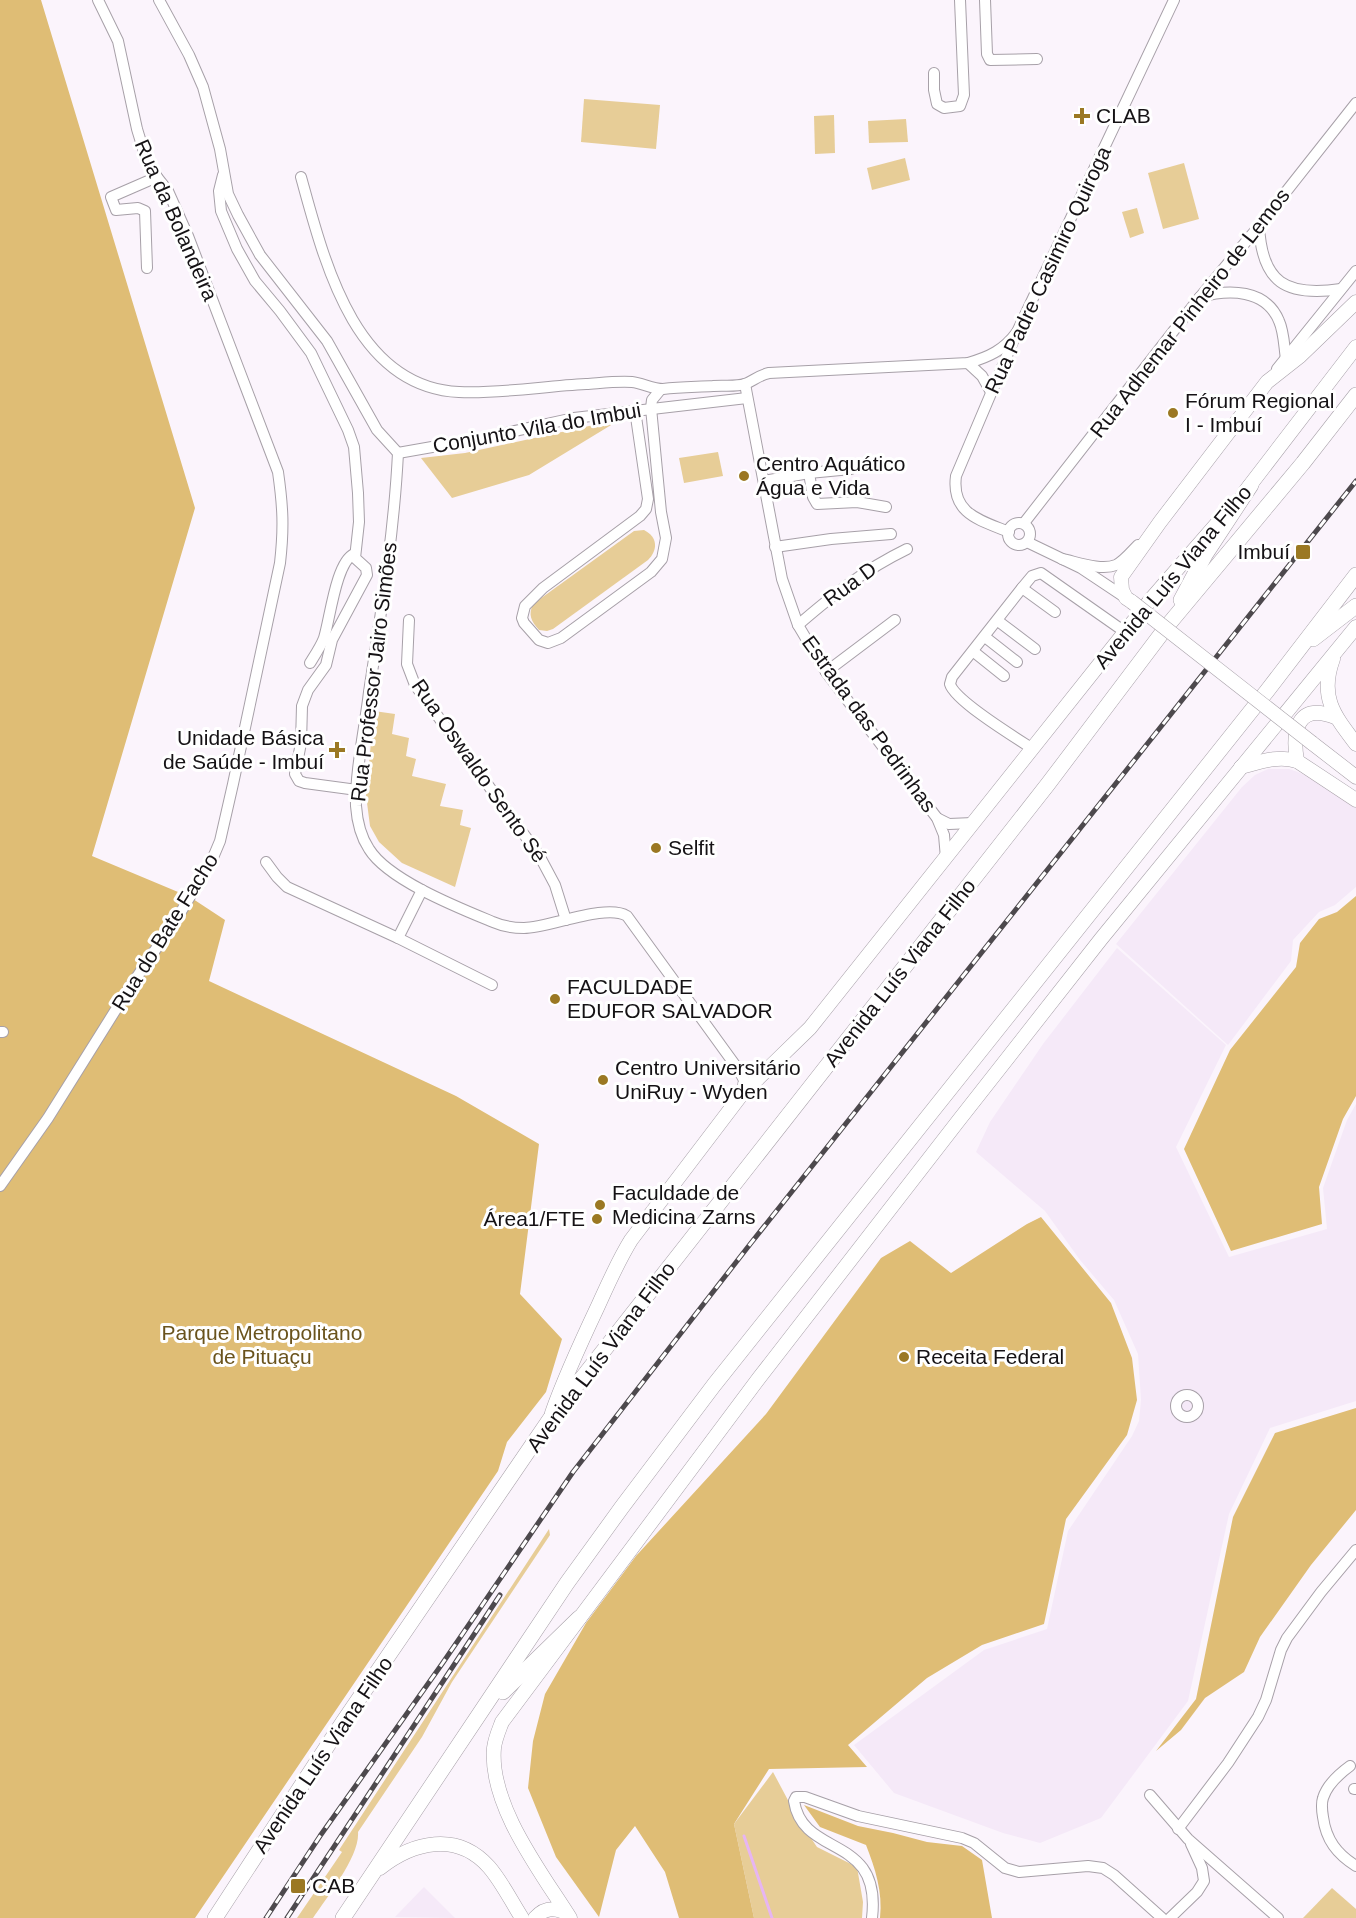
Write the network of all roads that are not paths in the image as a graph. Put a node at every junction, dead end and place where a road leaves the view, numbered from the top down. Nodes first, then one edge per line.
1 (98, 0) edge
2 (159, 0) edge
3 (960, 0) edge
4 (985, 0) edge
5 (1174, 0) edge
6 (1037, 59) dead end
7 (934, 73) dead end
8 (1356, 103) edge
9 (223, 175) junction
10 (157, 177) junction
11 (301, 177) dead end
12 (1259, 226) junction
13 (147, 268) dead end
14 (1356, 271) edge
15 (1341, 289) junction
16 (1200, 297) junction
17 (1356, 302) edge
18 (1017, 332) junction
19 (327, 341) junction
20 (1356, 347) edge
21 (311, 353) junction
22 (1286, 358) junction
23 (968, 363) junction
24 (1267, 382) junction
25 (745, 384) junction
26 (661, 389) junction
27 (991, 392) junction
28 (1356, 395) edge
29 (747, 398) junction
30 (651, 408) junction
31 (635, 410) junction
32 (655, 452) junction
33 (398, 453) junction
34 (642, 454) junction
35 (851, 468) dead end
36 (278, 472) joint
37 (809, 473) junction
38 (764, 481) junction
39 (1251, 485) junction
40 (886, 507) dead end
41 (1160, 522) junction
42 (1024, 524) junction
43 (1010, 529) junction
44 (891, 534) dead end
45 (1028, 539) junction
46 (775, 547) junction
47 (907, 549) dead end
48 (354, 554) junction
49 (1062, 559) junction
50 (1356, 575) edge
51 (1022, 588) junction
52 (1129, 600) junction
53 (1356, 606) edge
54 (1055, 612) dead end
55 (409, 620) dead end
56 (895, 620) dead end
57 (998, 621) junction
58 (798, 625) junction
59 (1168, 625) junction
60 (1356, 627) edge
61 (1125, 632) junction
62 (985, 637) junction
63 (1035, 648) dead end
64 (974, 652) junction
65 (1296, 652) junction
66 (1334, 654) junction
67 (1017, 662) dead end
68 (310, 663) dead end
69 (826, 672) junction
70 (1004, 676) dead end
71 (1335, 717) junction
72 (1356, 744) edge
73 (1033, 749) junction
74 (1297, 761) junction
75 (1241, 767) junction
76 (1356, 777) edge
77 (357, 790) junction
78 (1356, 800) edge
79 (937, 818) junction
80 (974, 823) junction
81 (946, 858) junction
82 (266, 862) dead end
83 (422, 890) junction
84 (566, 920) junction
85 (398, 938) junction
86 (492, 985) dead end
87 (738, 1069) junction
88 (763, 1074) junction
89 (742, 1094) junction
90 (0, 1186) edge
91 (550, 1419) junction
92 (1356, 1550) edge
93 (579, 1618) junction
94 (478, 1718) junction
95 (1350, 1766) dead end
96 (1150, 1795) dead end
97 (1178, 1829) junction
98 (1188, 1839) junction
99 (1356, 1866) edge
100 (371, 1875) junction
101 (568, 1915) edge
102 (214, 1918) edge
103 (343, 1918) edge
104 (522, 1918) edge
105 (535, 1918) edge
106 (872, 1918) edge
107 (1162, 1918) edge
108 (1170, 1918) edge
109 (1278, 1918) edge

1 - 10 street, Rua da Bolandeira
2 - 9 street
3 - 7 street
4 - 6 street
5 - 18 street, Rua Padre Casimiro Quiroga
8 - 12 street, Rua Adhemar Pinheiro de Lemos
9 - 19 street
9 - 21 street
10 - 13 street
10 - 36 street, Rua da Bolandeira
11 - 26 street
12 - 15 street
12 - 16 street, Rua Adhemar Pinheiro de Lemos
14 - 15 street
15 - 22 street
16 - 22 street
16 - 42 street, Rua Adhemar Pinheiro de Lemos
17 - 24 main road
18 - 23 street
18 - 27 street, Rua Padre Casimiro Quiroga
19 - 21 street
19 - 33 street
20 - 39 main road, Avenida Luís Viana Filho
21 - 48 street
22 - 24 street
23 - 25 street
23 - 27 street
24 - 41 main road
25 - 26 street
25 - 29 street, Estrada das Pedrinhas
26 - 30 street
27 - 43 street, Rua Padre Casimiro Quiroga
28 - 59 highway, Avenida Luís Viana Filho
29 - 30 street, Conjunto Vila do Imbui
29 - 38 street, Estrada das Pedrinhas
30 - 31 street, Conjunto Vila do Imbui
30 - 32 street
31 - 33 street, Conjunto Vila do Imbui
31 - 34 street
32 - 34 street
32 - 34 street
33 - 77 street, Rua Professor Jairo Simões
35 - 37 street
36 - 90 street, Rua do Bate Facho
37 - 38 street
37 - 40 street
38 - 46 street, Estrada das Pedrinhas
39 - 59 highway
39 - 61 main road, Avenida Luís Viana Filho
41 - 49 street
41 - 52 main road
42 - 43 street
42 - 45 street
43 - 45 street
44 - 46 street
45 - 49 street
46 - 58 street, Estrada das Pedrinhas
47 - 58 street, Rua D
48 - 68 street
48 - 77 street
49 - 52 street
50 - 65 highway
51 - 54 street
51 - 57 street
51 - 61 street
52 - 76 main road, bridge
53 - 65 highway
55 - 84 street, Rua Oswaldo Sento Sé
56 - 69 street
57 - 62 street
57 - 63 street
58 - 69 street, Estrada das Pedrinhas
59 - 91 highway, Avenida Luís Viana Filho
60 - 66 main road
61 - 73 main road, Avenida Luís Viana Filho
62 - 64 street
62 - 67 street
64 - 70 street
64 - 73 street
65 - 94 highway
66 - 71 main road
66 - 75 main road
69 - 79 street, Estrada das Pedrinhas
71 - 72 main road
71 - 74 main road
73 - 80 main road, Avenida Luís Viana Filho
74 - 75 main road
74 - 78 main road
75 - 93 main road
77 - 83 street, Rua Professor Jairo Simões
79 - 80 street, Estrada das Pedrinhas
79 - 81 street, Estrada das Pedrinhas
80 - 81 main road, Avenida Luís Viana Filho
81 - 88 main road, Avenida Luís Viana Filho
82 - 85 street
83 - 84 street, Rua Professor Jairo Simões
83 - 85 street
84 - 87 street, Rua Professor Jairo Simões
85 - 86 street
87 - 88 street
87 - 89 street, Rua Professor Jairo Simões
88 - 89 main road, Avenida Luís Viana Filho
89 - 91 main road, Avenida Luís Viana Filho
91 - 102 highway, Avenida Luís Viana Filho
92 - 97 street
93 - 94 highway
93 - 101 main road
94 - 100 highway
95 - 99 street
96 - 97 street
97 - 98 street
98 - 108 street
98 - 109 street
100 - 103 highway
100 - 104 main road
101 - 105 main road
106 - 107 street

